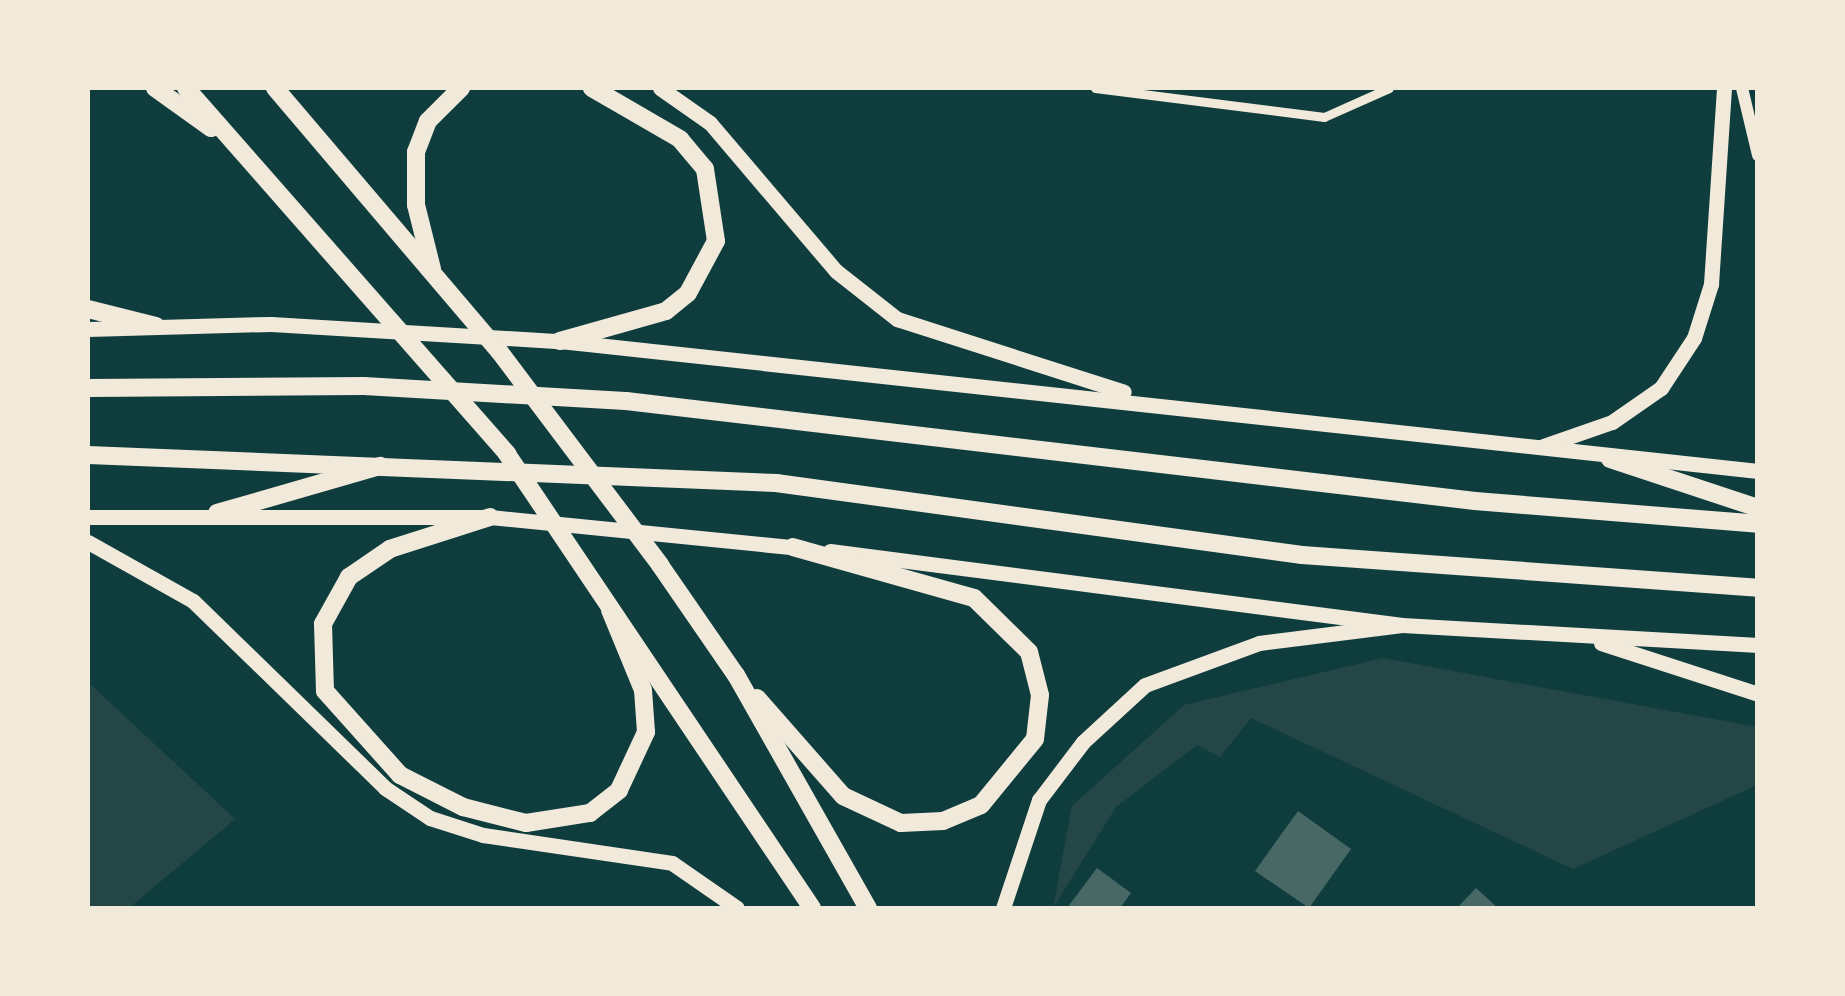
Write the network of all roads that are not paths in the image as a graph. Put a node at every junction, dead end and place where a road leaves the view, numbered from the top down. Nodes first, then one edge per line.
1 (155, 88) edge
2 (186, 88) edge
3 (274, 88) edge
4 (461, 88) edge
5 (592, 88) edge
6 (660, 88) edge
7 (1095, 88) edge
8 (1389, 88) edge
9 (1724, 88) edge
10 (1742, 88) edge
11 (1758, 155) edge
12 (260, 166) junction
13 (433, 274) junction
14 (88, 310) edge
15 (156, 326) junction
16 (88, 329) edge
17 (560, 342) junction
18 (88, 388) edge
19 (1152, 401) junction
20 (1542, 447) junction
21 (88, 454) edge
22 (1610, 459) junction
23 (397, 460) junction
24 (1758, 470) edge
25 (1758, 508) edge
26 (217, 513) junction
27 (88, 516) edge
28 (490, 517) junction
29 (1758, 524) edge
30 (88, 542) edge
31 (793, 546) junction
32 (597, 578) junction
33 (1758, 588) edge
34 (1402, 625) junction
35 (1578, 636) junction
36 (1758, 645) edge
37 (736, 675) junction
38 (1758, 694) edge
39 (737, 908) edge
40 (812, 908) edge
41 (868, 908) edge
42 (1003, 908) edge

1 - 12 highway
2 - 12 highway
3 - 13 highway
4 - 13 highway
5 - 17 highway
6 - 19 highway
7 - 8 street
9 - 20 highway
10 - 11 main road
12 - 32 highway
13 - 37 highway
14 - 15 highway
15 - 16 highway
15 - 17 highway
17 - 19 highway
18 - 29 highway
19 - 20 highway
20 - 22 highway
21 - 23 highway
22 - 24 highway
22 - 25 highway
23 - 26 highway
23 - 33 highway
26 - 27 highway
26 - 28 highway
28 - 31 highway
28 - 32 highway
30 - 39 highway
31 - 34 highway
31 - 37 highway
32 - 40 highway
34 - 35 highway
34 - 42 highway
35 - 36 highway
35 - 38 highway
37 - 41 highway

